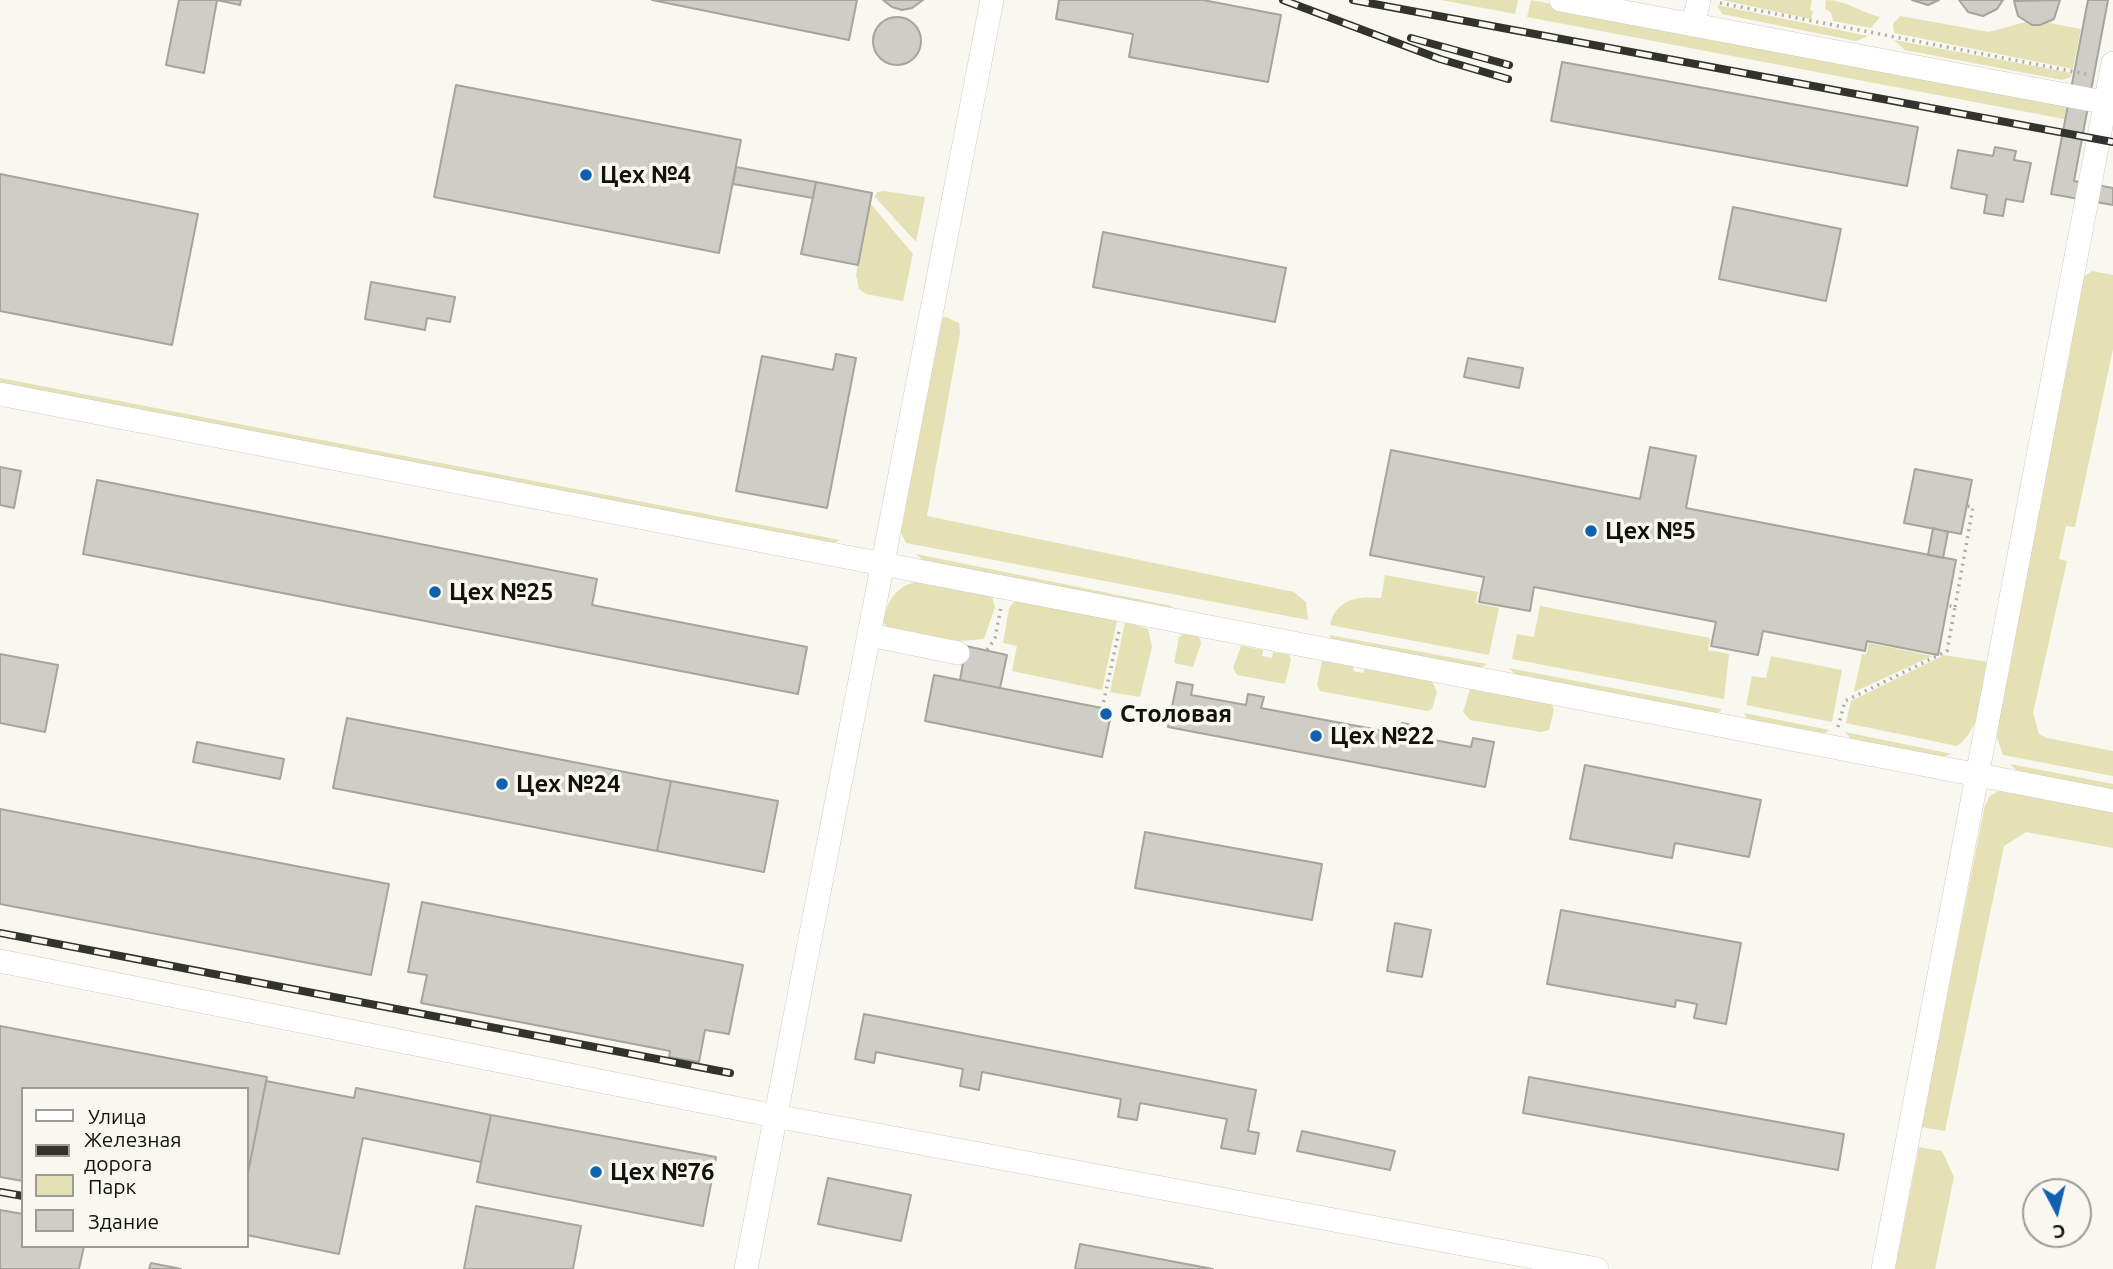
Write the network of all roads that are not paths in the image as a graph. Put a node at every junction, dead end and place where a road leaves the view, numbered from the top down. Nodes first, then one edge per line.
1 (992, 0) edge
2 (1561, 0) edge
3 (1709, 1) edge
4 (1693, 25) junction
5 (2111, 71) edge
6 (2109, 104) edge
7 (0, 394) edge
8 (884, 566) junction
9 (870, 635) junction
10 (958, 653) dead end
11 (1977, 775) junction
12 (2113, 801) edge
13 (0, 961) edge
14 (775, 1116) junction
15 (746, 1269) edge
16 (1597, 1269) edge
17 (1883, 1269) edge

1 - 8 lane
2 - 4 lane
3 - 4 lane
4 - 6 lane
5 - 6 lane
6 - 11 lane
7 - 8 lane
8 - 9 lane
8 - 11 lane
9 - 10 lane
9 - 14 lane
11 - 12 lane
11 - 17 lane
13 - 14 lane
14 - 15 lane
14 - 16 lane

